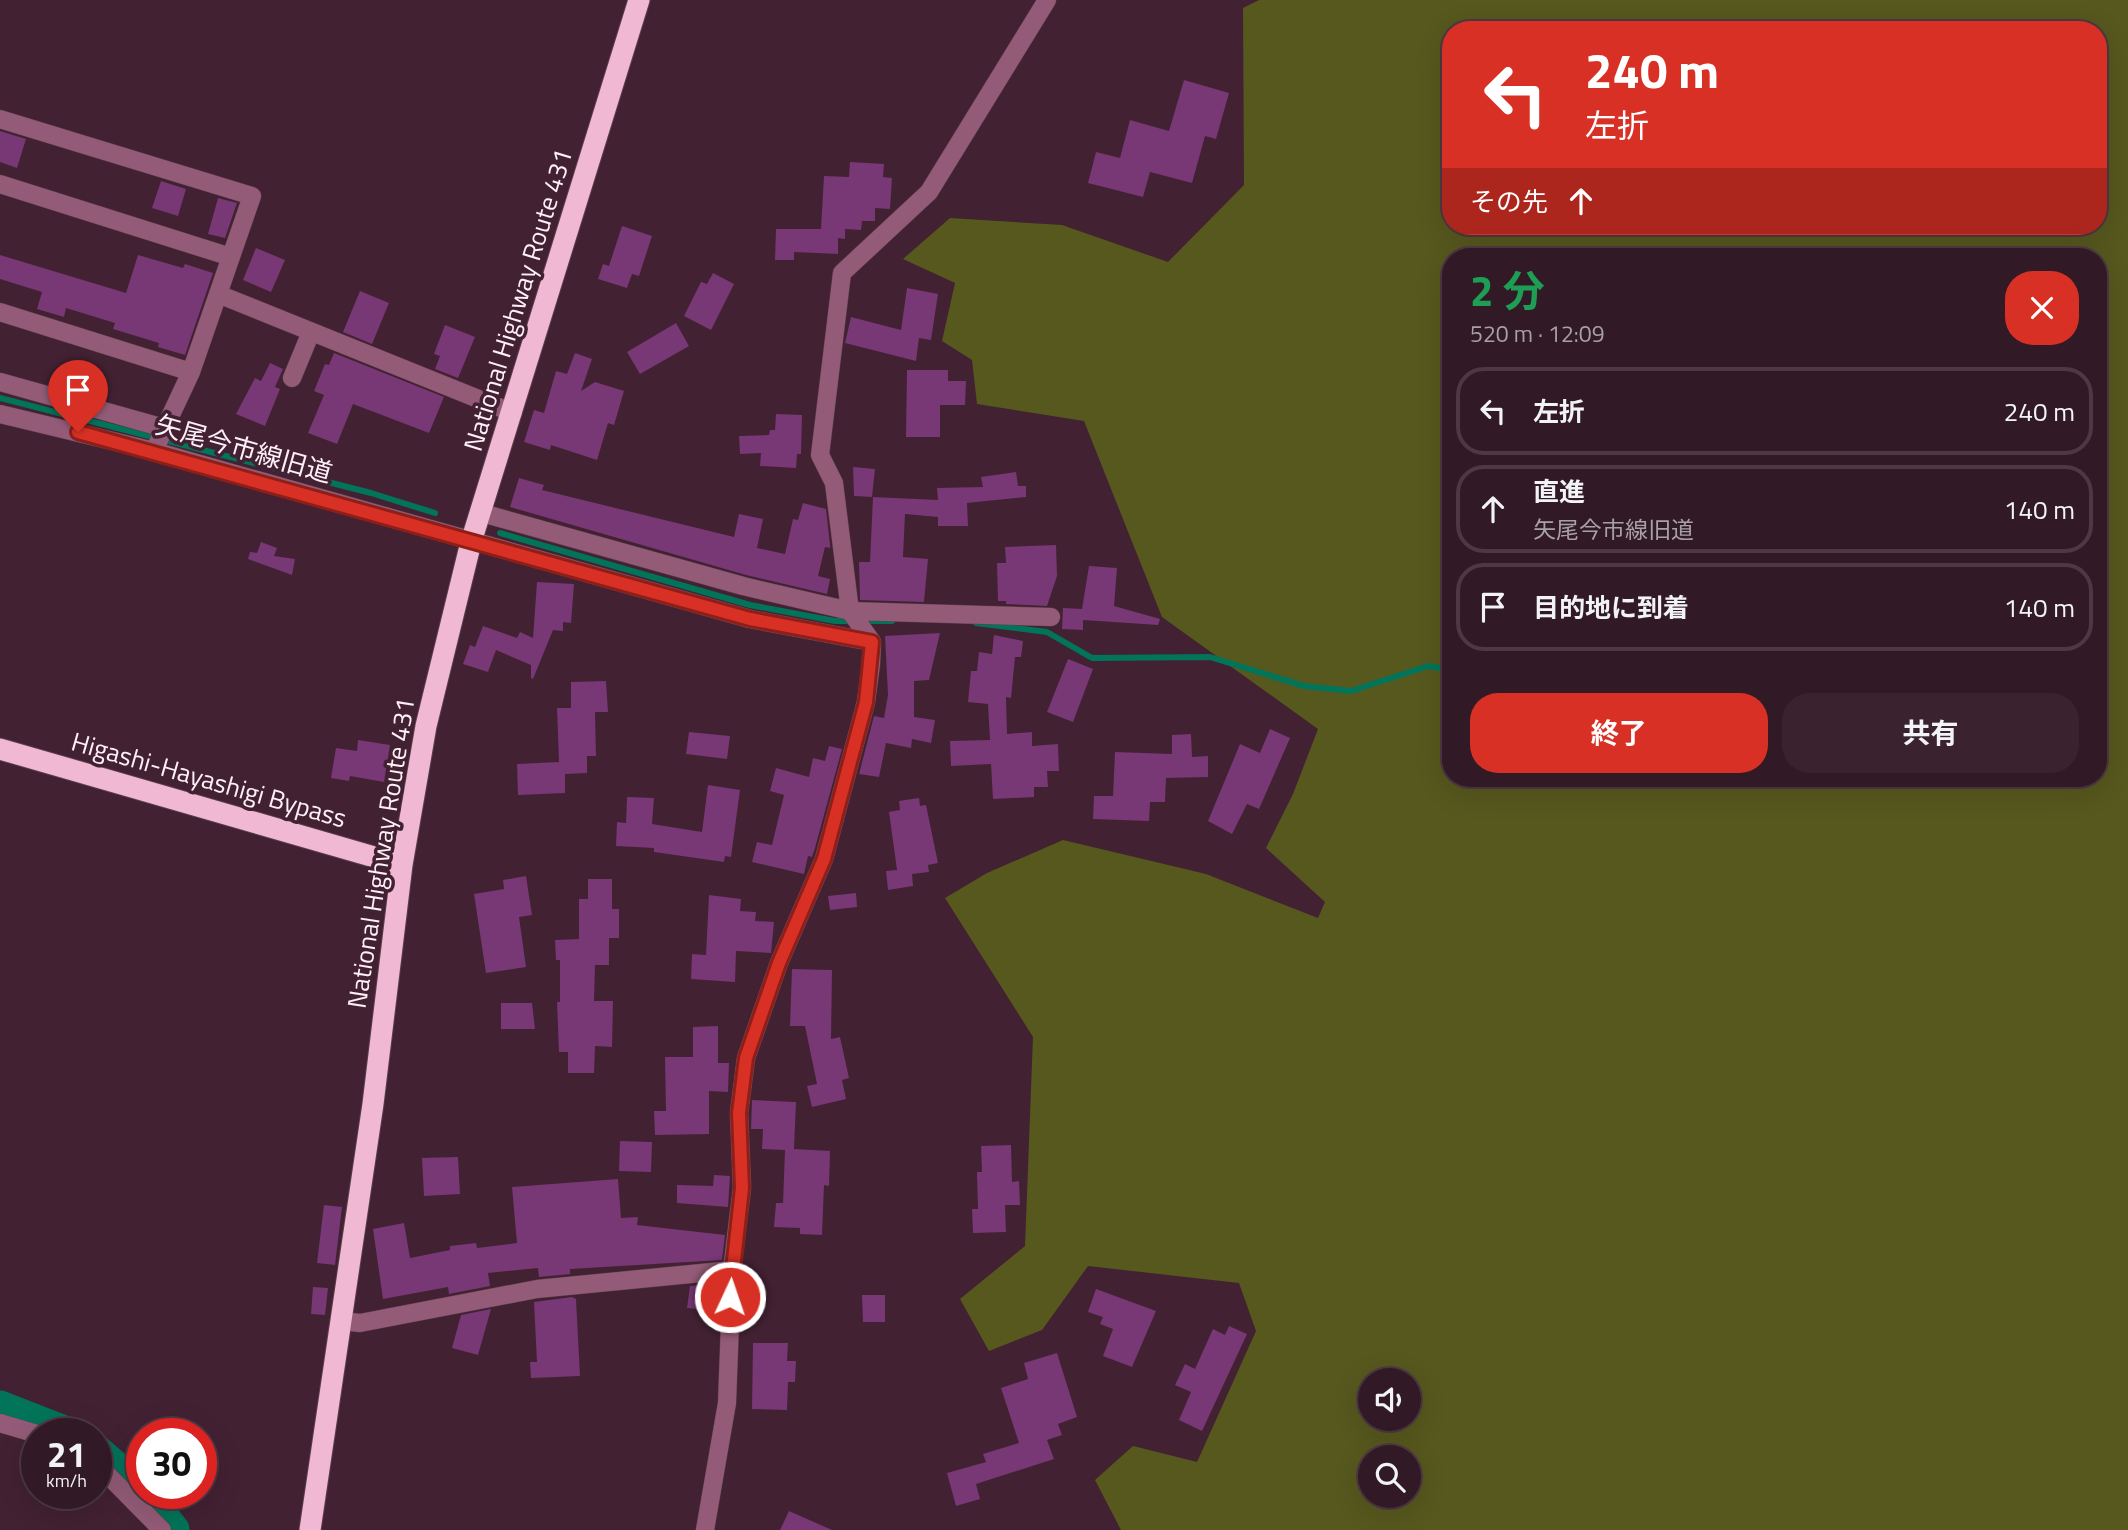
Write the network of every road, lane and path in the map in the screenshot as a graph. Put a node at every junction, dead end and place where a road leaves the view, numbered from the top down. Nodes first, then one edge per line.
1 (639, 0) edge
2 (1047, 0) edge
3 (0, 119) edge
4 (0, 184) edge
5 (231, 257) junction
6 (218, 294) junction
7 (0, 312) edge
8 (311, 332) junction
9 (191, 372) junction
10 (292, 378) dead end
11 (0, 382) edge
12 (513, 413) junction
13 (0, 414) edge
14 (164, 428) junction
15 (154, 451) junction
16 (482, 513) junction
17 (471, 541) junction
18 (850, 611) junction
19 (1051, 617) dead end
20 (872, 642) junction
21 (0, 749) edge
22 (401, 865) junction
23 (732, 1270) junction
24 (342, 1321) junction
25 (0, 1423) edge
26 (21, 1429) edge
27 (112, 1479) edge
28 (162, 1530) edge
29 (310, 1530) edge
30 (705, 1530) edge

1 - 12 highway, National Highway Route 431
2 - 18 street
3 - 5 street
4 - 5 street
5 - 6 street
6 - 8 street
6 - 9 street
7 - 9 street
8 - 10 street
8 - 12 street
9 - 14 street
11 - 14 street
12 - 16 highway, National Highway Route 431
13 - 15 street, 矢尾今市線旧道
14 - 15 street
15 - 17 street, 矢尾今市線旧道
16 - 17 highway, National Highway Route 431
16 - 18 street
17 - 20 street, 矢尾今市線旧道
17 - 22 highway, National Highway Route 431
18 - 19 street
18 - 20 street
20 - 23 street
21 - 22 highway, Higashi-Hayashigi Bypass
22 - 24 highway, National Highway Route 431
23 - 24 street
23 - 30 street
24 - 29 highway, National Highway Route 431
25 - 26 street
27 - 28 street

